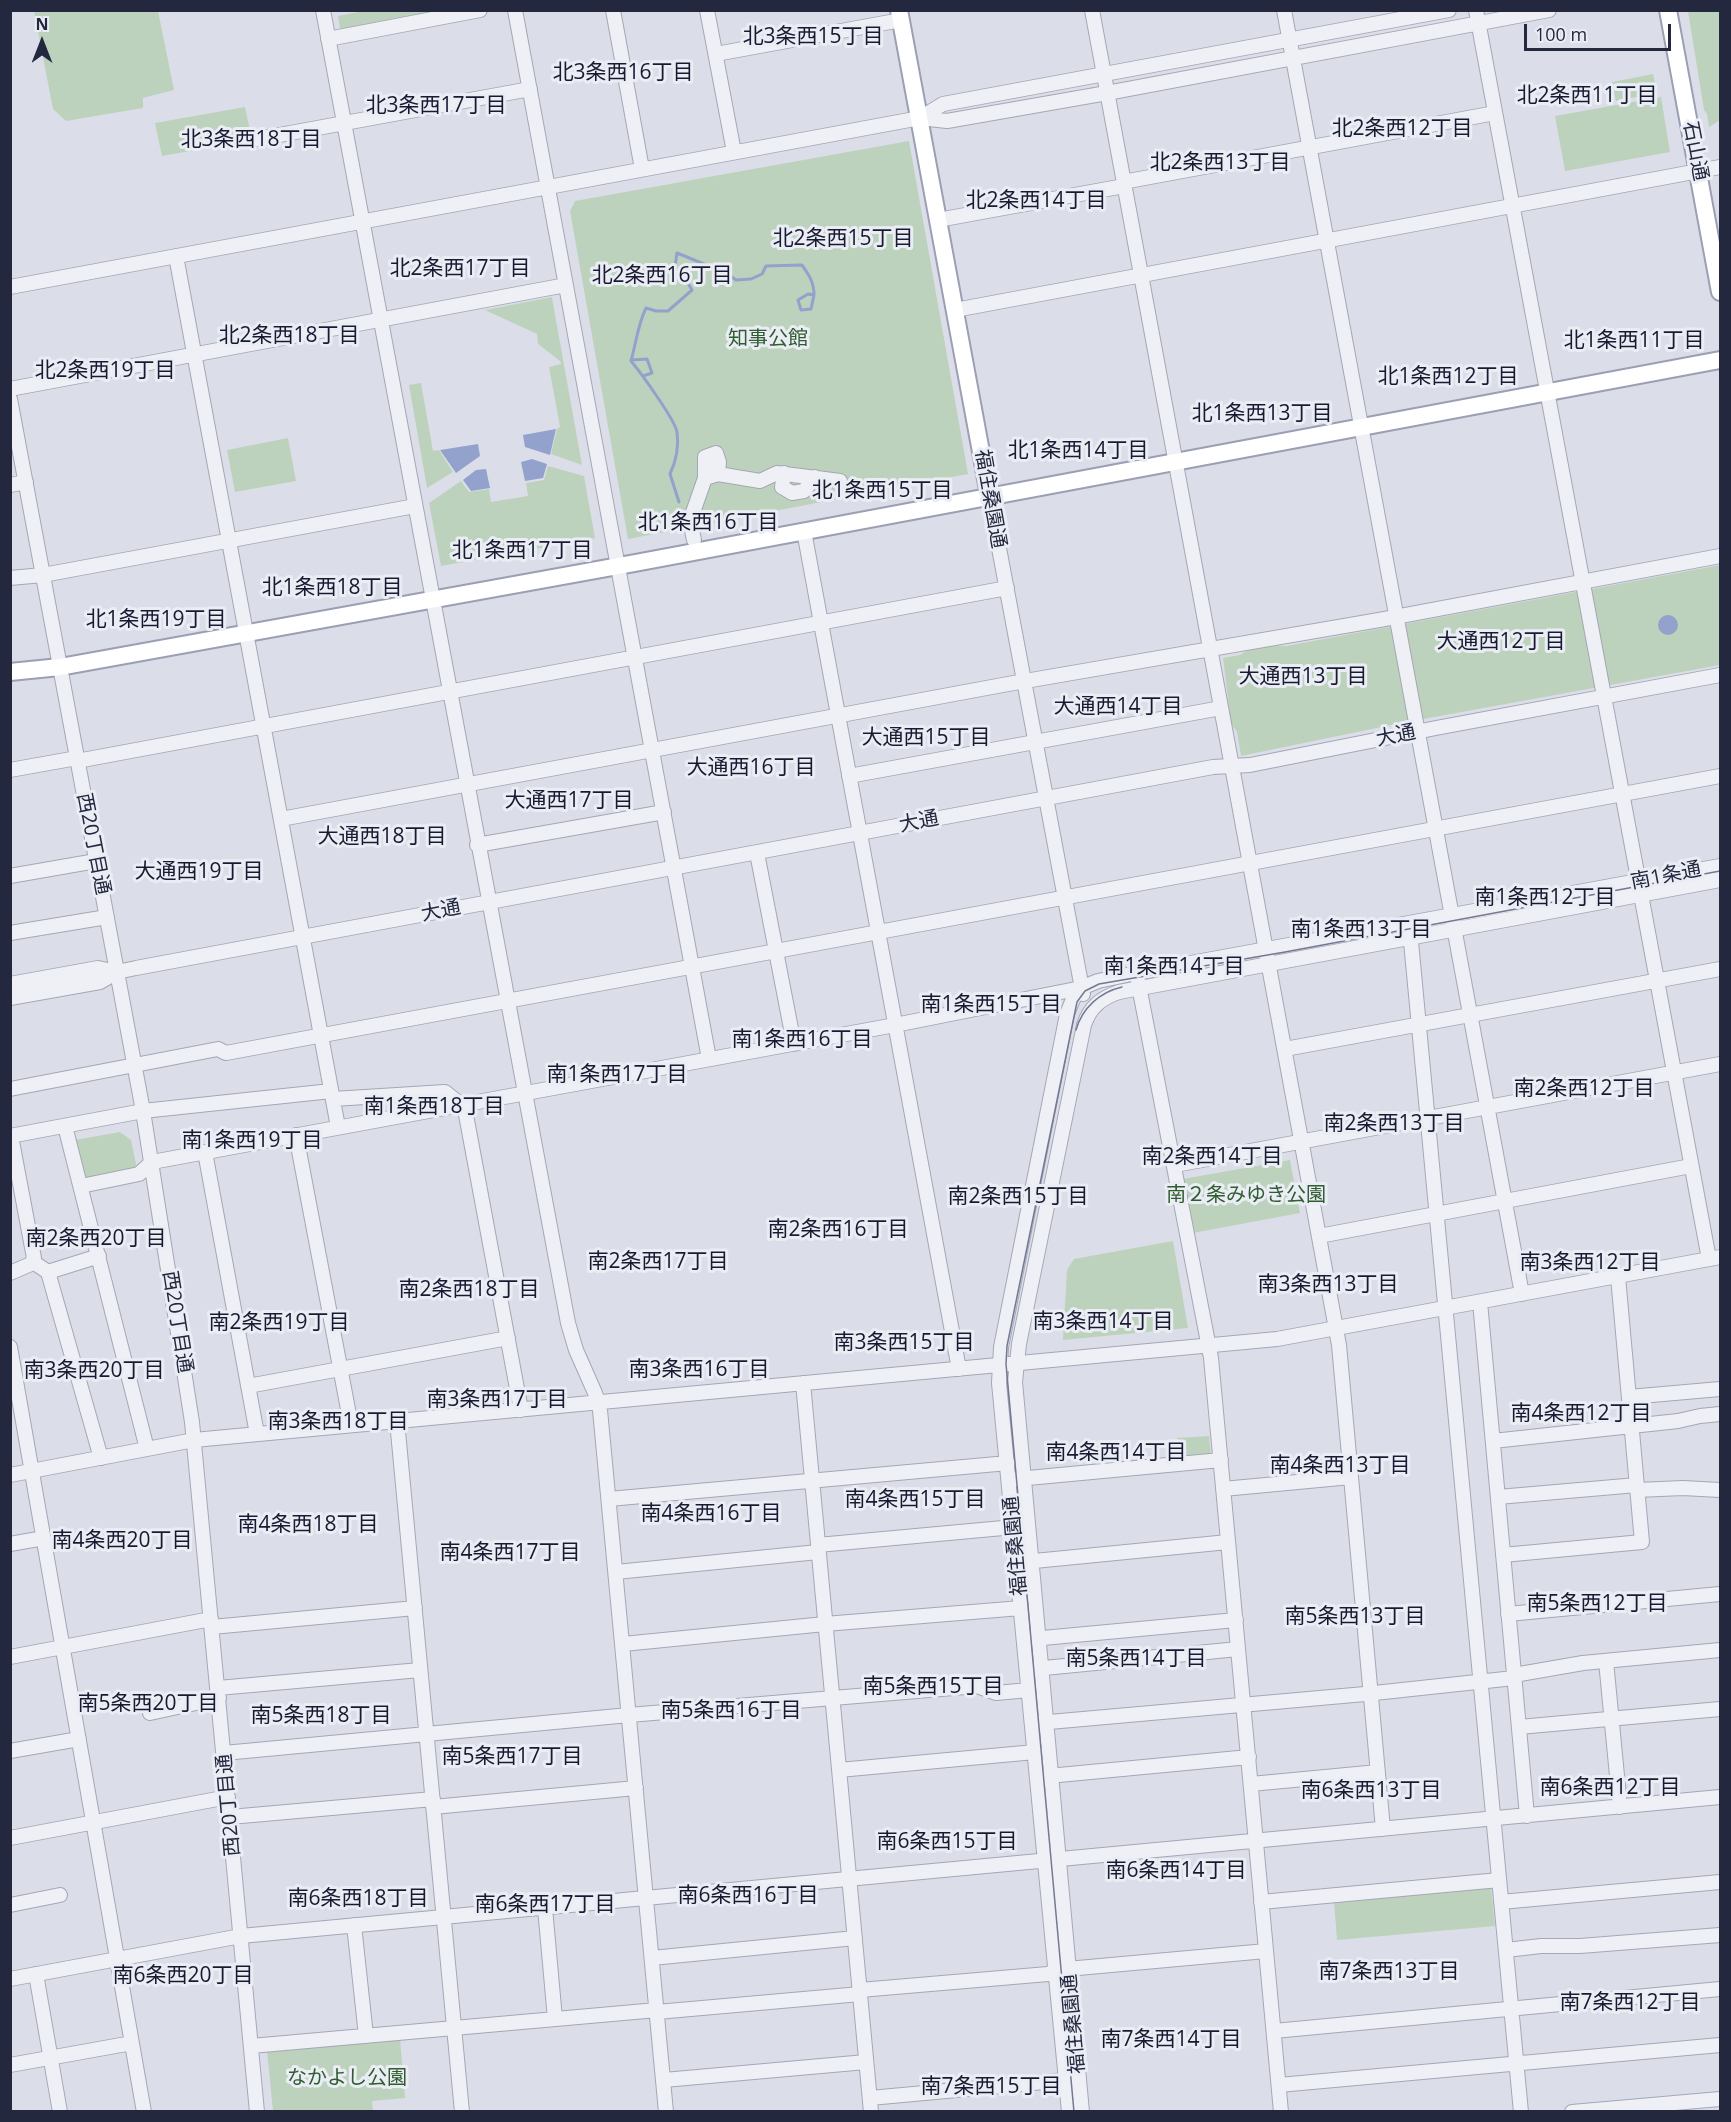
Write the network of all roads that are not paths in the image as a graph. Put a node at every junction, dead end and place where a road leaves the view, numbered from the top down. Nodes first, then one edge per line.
1 (480, 10) edge
2 (515, 10) edge
3 (613, 10) edge
4 (707, 10) edge
5 (1092, 10) edge
6 (1284, 10) edge
7 (1449, 10) edge
8 (1549, 10) edge
9 (1668, 10) edge
10 (324, 11) edge
11 (900, 15) edge
12 (1477, 17) edge
13 (328, 39) junction
14 (1290, 40) junction
15 (716, 54) junction
16 (1293, 58) junction
17 (1103, 74) junction
18 (530, 89) junction
19 (1107, 93) junction
20 (1495, 113) junction
21 (920, 118) junction
22 (344, 124) junction
23 (252, 140) dead end
24 (1310, 147) junction
25 (734, 152) junction
26 (1720, 167) edge
27 (642, 169) junction
28 (1699, 171) junction
29 (1124, 184) junction
30 (548, 187) junction
31 (1512, 205) junction
32 (938, 220) junction
33 (362, 221) junction
34 (1327, 240) junction
35 (176, 256) junction
36 (1718, 264) edge
37 (1140, 274) junction
38 (566, 285) junction
39 (10, 287) edge
40 (1720, 292) edge
41 (955, 310) junction
42 (380, 320) junction
43 (195, 354) junction
44 (1720, 360) edge
45 (10, 389) edge
46 (1546, 392) junction
47 (10, 399) edge
48 (1361, 426) junction
49 (1175, 461) junction
50 (840, 481) dead end
51 (26, 482) junction
52 (10, 485) edge
53 (989, 495) junction
54 (415, 506) junction
55 (804, 531) junction
56 (229, 540) junction
57 (694, 540) dead end
58 (1720, 556) edge
59 (618, 566) junction
60 (43, 574) junction
61 (10, 578) edge
62 (1582, 582) junction
63 (1007, 588) junction
64 (432, 599) junction
65 (1396, 617) junction
66 (821, 623) junction
67 (246, 633) junction
68 (1210, 648) junction
69 (635, 657) junction
70 (60, 667) junction
71 (10, 672) edge
72 (1720, 675) edge
73 (1024, 681) junction
74 (449, 692) junction
75 (1603, 697) junction
76 (1221, 708) junction
77 (838, 716) junction
78 (263, 726) junction
79 (1418, 732) junction
80 (1035, 742) junction
81 (652, 750) junction
82 (77, 759) junction
83 (1232, 766) junction
84 (10, 770) edge
85 (849, 776) junction
86 (1720, 776) edge
87 (466, 784) junction
88 (1621, 794) junction
89 (1046, 798) junction
90 (664, 812) junction
91 (281, 819) junction
92 (1436, 829) junction
93 (860, 833) junction
94 (477, 845) junction
95 (758, 853) junction
96 (96, 861) junction
97 (1250, 863) junction
98 (1720, 866) edge
99 (674, 868) junction
100 (10, 876) edge
101 (1720, 880) edge
102 (1639, 888) junction
103 (1064, 898) junction
104 (488, 902) junction
105 (1452, 915) junction
106 (106, 917) junction
107 (1410, 923) junction
108 (1454, 930) junction
109 (878, 932) junction
110 (10, 933) edge
111 (303, 937) junction
112 (1411, 938) junction
113 (1266, 949) junction
114 (777, 950) junction
115 (1269, 965) junction
116 (692, 966) junction
117 (1720, 969) edge
118 (117, 972) junction
119 (1136, 973) junction
120 (1656, 981) junction
121 (10, 984) edge
122 (1081, 988) junction
123 (1139, 988) junction
124 (10, 998) edge
125 (1103, 999) junction
126 (506, 1000) junction
127 (1090, 1011) junction
128 (1470, 1015) junction
129 (1419, 1024) junction
130 (895, 1025) junction
131 (321, 1035) junction
132 (794, 1044) junction
133 (1285, 1049) junction
134 (709, 1059) junction
135 (1720, 1064) edge
136 (134, 1066) junction
137 (1672, 1073) junction
138 (10, 1089) edge
139 (524, 1093) junction
140 (332, 1095) junction
141 (462, 1104) junction
142 (1487, 1108) junction
143 (143, 1111) junction
144 (1428, 1119) junction
145 (65, 1126) junction
146 (338, 1127) junction
147 (296, 1135) junction
148 (11, 1136) edge
149 (1302, 1142) junction
150 (205, 1152) junction
151 (152, 1162) junction
152 (1175, 1166) junction
153 (1691, 1166) junction
154 (81, 1186) junction
155 (1504, 1201) junction
156 (1437, 1214) junction
157 (1319, 1236) junction
158 (99, 1256) junction
159 (1715, 1258) edge
160 (33, 1262) junction
161 (48, 1272) junction
162 (10, 1273) edge
163 (1618, 1277) junction
164 (1522, 1294) junction
165 (1480, 1302) junction
166 (1446, 1308) junction
167 (1336, 1328) junction
168 (508, 1338) junction
169 (1209, 1345) junction
170 (10, 1347) edge
171 (1017, 1363) junction
172 (1000, 1365) junction
173 (340, 1368) junction
174 (959, 1369) junction
175 (13, 1381) edge
176 (802, 1383) junction
177 (248, 1386) junction
178 (1720, 1389) edge
179 (1629, 1398) junction
180 (598, 1402) junction
181 (521, 1410) junction
182 (1720, 1414) edge
183 (397, 1421) junction
184 (351, 1425) junction
185 (1631, 1426) junction
186 (257, 1434) junction
187 (194, 1440) junction
188 (1492, 1441) junction
189 (147, 1449) junction
190 (101, 1458) junction
191 (1221, 1460) junction
192 (1008, 1463) junction
193 (32, 1471) junction
194 (10, 1475) edge
195 (1351, 1478) junction
196 (1016, 1479) junction
197 (812, 1481) junction
198 (1637, 1488) junction
199 (1223, 1489) junction
200 (1720, 1490) edge
201 (1498, 1497) junction
202 (609, 1499) junction
203 (1014, 1527) junction
204 (44, 1538) junction
205 (1228, 1542) junction
206 (10, 1544) edge
207 (818, 1549) junction
208 (1503, 1555) junction
209 (1024, 1562) junction
210 (616, 1572) junction
211 (1720, 1594) edge
212 (415, 1608) junction
213 (1021, 1608) junction
214 (1508, 1614) junction
215 (1236, 1620) junction
216 (212, 1623) junction
217 (825, 1624) junction
218 (1039, 1638) junction
219 (1024, 1640) junction
220 (623, 1644) junction
221 (63, 1647) junction
222 (1238, 1649) junction
223 (1720, 1650) edge
224 (10, 1657) edge
225 (1606, 1661) junction
226 (1034, 1669) junction
227 (420, 1670) junction
228 (1514, 1676) junction
229 (1481, 1682) junction
230 (1029, 1689) junction
231 (218, 1693) junction
232 (1371, 1693) junction
233 (832, 1697) junction
234 (1244, 1704) junction
235 (1720, 1709) edge
236 (150, 1713) dead end
237 (629, 1715) junction
238 (1611, 1719) junction
239 (1039, 1723) junction
240 (1518, 1727) junction
241 (427, 1735) junction
242 (79, 1739) junction
243 (10, 1751) edge
244 (1035, 1752) junction
245 (224, 1753) junction
246 (1249, 1757) junction
247 (839, 1770) junction
248 (1378, 1772) junction
249 (1045, 1778) junction
250 (1251, 1784) junction
251 (636, 1788) junction
252 (228, 1797) junction
253 (1720, 1797) edge
254 (433, 1803) junction
255 (1620, 1807) junction
256 (1527, 1815) junction
257 (230, 1817) junction
258 (1494, 1819) junction
259 (93, 1823) junction
260 (1383, 1829) junction
261 (10, 1838) edge
262 (1256, 1841) junction
263 (1059, 1859) junction
264 (1044, 1861) junction
265 (849, 1879) junction
266 (1499, 1880) junction
267 (1720, 1882) edge
268 (60, 1895) dead end
269 (646, 1898) junction
270 (1261, 1902) junction
271 (1501, 1902) junction
272 (10, 1905) edge
273 (545, 1908) junction
274 (444, 1917) junction
275 (354, 1925) junction
276 (241, 1935) junction
277 (1720, 1935) edge
278 (855, 1938) junction
279 (1506, 1950) junction
280 (1266, 1951) junction
281 (652, 1958) junction
282 (117, 1959) junction
283 (1062, 1970) junction
284 (36, 1974) junction
285 (10, 1979) edge
286 (1720, 1989) edge
287 (860, 1992) junction
288 (1512, 2010) junction
289 (657, 2011) junction
290 (555, 2019) junction
291 (454, 2028) junction
292 (1274, 2031) junction
293 (366, 2036) junction
294 (132, 2043) junction
295 (1720, 2045) edge
296 (251, 2046) junction
297 (50, 2058) junction
298 (866, 2062) junction
299 (1517, 2063) junction
300 (10, 2065) edge
301 (664, 2080) junction
302 (1066, 2080) junction
303 (1279, 2085) junction
304 (1720, 2099) edge
305 (870, 2105) edge
306 (60, 2112) edge
307 (144, 2112) edge
308 (257, 2112) edge
309 (462, 2112) edge
310 (666, 2112) edge
311 (1069, 2112) edge
312 (1082, 2112) edge
313 (1281, 2112) edge
314 (1521, 2112) edge
315 (1572, 2112) edge

1 - 13 street
2 - 18 street
3 - 27 street
4 - 15 street
5 - 17 street
6 - 14 street
7 - 14 street
8 - 12 street
9 - 28 main road, 石山通
10 - 13 street
11 - 15 street
11 - 21 main road, 福住桑園通
12 - 16 street
12 - 20 street
13 - 22 street
14 - 16 street
14 - 17 street
15 - 25 street
16 - 19 street
16 - 24 street
17 - 19 street
17 - 21 street
18 - 22 street
18 - 30 street
19 - 21 street
19 - 29 street
20 - 24 street
20 - 31 street
21 - 25 street
21 - 32 main road, 福住桑園通
22 - 23 street
22 - 33 street
24 - 29 street
24 - 34 street
25 - 27 street
26 - 28 street
27 - 30 street
28 - 31 street
28 - 36 main road, 石山通
29 - 32 street
29 - 37 street
30 - 33 street
30 - 38 street
31 - 34 street
31 - 46 street
32 - 41 main road, 福住桑園通
33 - 35 street
33 - 42 street
34 - 37 street
34 - 48 street
35 - 39 street
35 - 43 street
36 - 40 main road, 石山通
37 - 41 street
37 - 49 street
38 - 42 street
38 - 59 street
41 - 53 main road, 福住桑園通
42 - 43 street
42 - 54 street
43 - 45 street
43 - 56 street
44 - 46 main road
46 - 48 main road
46 - 62 street
47 - 51 street, 西20丁目通
48 - 49 main road
48 - 65 street
49 - 53 main road
49 - 68 street
50 - 57 street
51 - 52 street
51 - 60 street, 西20丁目通
53 - 55 main road
53 - 63 street, 福住桑園通
54 - 56 street
54 - 64 street
55 - 59 main road
55 - 66 street
56 - 60 street
56 - 67 street
58 - 62 street
59 - 64 main road
59 - 69 street
60 - 61 street
60 - 70 street, 西20丁目通
62 - 65 street
62 - 75 street
63 - 66 street
63 - 73 street, 福住桑園通
64 - 67 main road
64 - 74 street
65 - 68 street
65 - 79 street
66 - 69 street
66 - 77 street
67 - 70 main road
67 - 78 street
68 - 73 street
68 - 76 street
69 - 74 street
69 - 81 street
70 - 71 main road
70 - 82 street, 西20丁目通
72 - 75 street, 大通
73 - 77 street
73 - 80 street, 福住桑園通
74 - 78 street
74 - 87 street
75 - 79 street, 大通
75 - 88 street
76 - 80 street
76 - 83 street
77 - 81 street
77 - 85 street
78 - 82 street
78 - 91 street
79 - 83 street, 大通
79 - 92 street
80 - 85 street
80 - 89 street, 福住桑園通
81 - 87 street
81 - 90 street
82 - 84 street
82 - 96 street, 西20丁目通
83 - 89 street, 大通
83 - 97 street
85 - 93 street
86 - 88 street
87 - 91 street
87 - 94 street
88 - 92 street
88 - 102 street
89 - 93 street, 大通
89 - 103 street, 福住桑園通
90 - 94 street
90 - 99 street
91 - 111 street
92 - 97 street
92 - 105 street
93 - 95 street, 大通
93 - 109 street
94 - 104 street
95 - 99 street, 大通
95 - 114 street
96 - 100 street
96 - 106 street, 西20丁目通
97 - 103 street
97 - 113 street
98 - 102 street, 南1条通
99 - 104 street, 大通
99 - 116 street
101 - 102 street, 南1条通
102 - 105 street, 南1条通
102 - 108 street, 南1条通
102 - 120 street
103 - 109 street
103 - 122 street, 福住桑園通
104 - 111 street, 大通
104 - 126 street
105 - 107 street, 南1条通
105 - 108 street
106 - 110 street
106 - 118 street, 西20丁目通
107 - 112 street
107 - 113 street, 南1条通
108 - 112 street, 南1条通
108 - 128 street
109 - 114 street
109 - 130 street
111 - 118 street, 大通
111 - 131 street
112 - 115 street, 南1条通
112 - 129 street
113 - 115 street
113 - 119 street, 南1条通
114 - 116 street
114 - 132 street
115 - 123 street, 南1条通
115 - 133 street
116 - 126 street
116 - 134 street
117 - 120 street
118 - 121 street, 大通
118 - 124 street, 大通
118 - 136 street, 西20丁目通
119 - 122 street, 南1条通
119 - 123 street
120 - 128 street
120 - 137 street
122 - 125 street
122 - 127 street, 福住桑園通
122 - 130 street, 南1条通
122 - 172 street, 福住桑園通
123 - 125 street, 南1条通
123 - 152 street
125 - 127 street
126 - 131 street
126 - 139 street
127 - 171 street, 福住桑園通
128 - 129 street
128 - 142 street
129 - 133 street
129 - 144 street
130 - 132 street, 南1条通
130 - 174 street
131 - 136 street
131 - 140 street
132 - 134 street, 南1条通
133 - 149 street
134 - 139 street, 南1条通
135 - 137 street
136 - 138 street
136 - 143 street, 西20丁目通
137 - 142 street
137 - 153 street
139 - 141 street, 南1条通
139 - 180 street
140 - 141 street
140 - 143 street
140 - 146 street
141 - 146 street, 南1条通
141 - 168 street
142 - 144 street
142 - 155 street
143 - 145 street
143 - 151 street, 西20丁目通
144 - 149 street
144 - 156 street
145 - 148 street
145 - 154 street
146 - 147 street, 南1条通
147 - 150 street, 南1条通
147 - 173 street
148 - 160 street
149 - 152 street
149 - 157 street
150 - 151 street, 南1条通
150 - 177 street
151 - 154 street, 南1条通
151 - 187 street, 西20丁目通
152 - 169 street
153 - 155 street
153 - 159 street
154 - 158 street
155 - 156 street
155 - 164 street
156 - 157 street
156 - 166 street
157 - 167 street
158 - 161 street
158 - 189 street
159 - 163 street
160 - 161 street
160 - 162 street
161 - 190 street
163 - 164 street
163 - 179 street
164 - 165 street
165 - 166 street
165 - 188 street
166 - 167 street
166 - 229 street
167 - 169 street
167 - 195 street
168 - 173 street
168 - 181 street
169 - 171 street
169 - 191 street
170 - 175 street
171 - 172 street
171 - 196 street, 福住桑園通
172 - 174 street
172 - 192 street, 福住桑園通
173 - 177 street
173 - 184 street
174 - 176 street
175 - 193 street
176 - 180 street
176 - 197 street
177 - 186 street
178 - 179 street
179 - 185 street
180 - 181 street
180 - 202 street
181 - 183 street
182 - 185 street
183 - 184 street
183 - 212 street
184 - 186 street
185 - 188 street
185 - 198 street
186 - 187 street
187 - 189 street
187 - 216 street, 西20丁目通
188 - 201 street
189 - 190 street
190 - 193 street
191 - 196 street
191 - 199 street
192 - 196 street, 福住桑園通
192 - 197 street
193 - 194 street
193 - 204 street
195 - 199 street
195 - 232 street
196 - 203 street, 福住桑園通
196 - 209 street, 福住桑園通
197 - 202 street
197 - 207 street
198 - 200 street
198 - 201 street
198 - 208 street
199 - 205 street
201 - 208 street
202 - 210 street
203 - 207 street
203 - 209 street, 福住桑園通
204 - 206 street
204 - 221 street
205 - 209 street
205 - 215 street
207 - 210 street
207 - 217 street
208 - 214 street
209 - 213 street, 福住桑園通
209 - 218 street, 福住桑園通
210 - 220 street
211 - 214 street
212 - 216 street
212 - 227 street
213 - 217 street
213 - 219 street, 福住桑園通
214 - 228 street
215 - 218 street
215 - 222 street
216 - 221 street
216 - 231 street, 西20丁目通
217 - 220 street
217 - 233 street
218 - 219 street
218 - 226 street, 福住桑園通
219 - 226 street, 福住桑園通
220 - 237 street
221 - 224 street
221 - 242 street
222 - 226 street
222 - 234 street
223 - 225 street
225 - 228 street
225 - 238 street
226 - 230 street, 福住桑園通
226 - 239 street, 福住桑園通
227 - 231 street
227 - 241 street
228 - 229 street
228 - 240 street
229 - 232 street
229 - 258 street
230 - 233 street
230 - 239 street, 福住桑園通
231 - 236 street
231 - 245 street, 西20丁目通
232 - 234 street
232 - 248 street
233 - 237 street
233 - 247 street
234 - 239 street
234 - 246 street
235 - 238 street
237 - 241 street
237 - 251 street
238 - 240 street
238 - 255 street
239 - 244 street, 福住桑園通
239 - 249 street, 福住桑園通
240 - 256 street
241 - 245 street
241 - 254 street
242 - 243 street
242 - 259 street
244 - 247 street
244 - 249 street, 福住桑園通
245 - 252 street, 西20丁目通
246 - 249 street
246 - 250 street
247 - 265 street
248 - 250 street
248 - 260 street
249 - 263 street, 福住桑園通
249 - 264 street, 福住桑園通
250 - 262 street
251 - 254 street
251 - 269 street
252 - 257 street, 西20丁目通
252 - 259 street
253 - 255 street
254 - 257 street
254 - 274 street
255 - 256 street
256 - 258 street
257 - 276 street, 西20丁目通
258 - 260 street
258 - 266 street
259 - 261 street
259 - 282 street
260 - 262 street
262 - 263 street
262 - 270 street
263 - 264 street
263 - 283 street, 福住桑園通
264 - 265 street
264 - 283 street, 福住桑園通
265 - 269 street
265 - 278 street
266 - 270 street
266 - 271 street
267 - 271 street
268 - 272 street
269 - 273 street
269 - 281 street
270 - 280 street
271 - 279 street
273 - 274 street
273 - 290 street
274 - 275 street
274 - 291 street
275 - 276 street
275 - 293 street
276 - 282 street
276 - 296 street, 西20丁目通
277 - 279 street
278 - 281 street
278 - 287 street
279 - 288 street
280 - 283 street
280 - 292 street
281 - 289 street
282 - 284 street
282 - 294 street
283 - 287 street
283 - 302 street, 福住桑園通
283 - 312 street, 福住桑園通
284 - 285 street
284 - 297 street
286 - 288 street
287 - 289 street
287 - 298 street
288 - 292 street
288 - 299 street
289 - 290 street
289 - 301 street
290 - 291 street
291 - 293 street
291 - 309 street
292 - 303 street
293 - 296 street
294 - 297 street
294 - 307 street
295 - 299 street
296 - 308 street, 西20丁目通
297 - 300 street
297 - 306 street
298 - 301 street
298 - 305 street
299 - 303 street
299 - 314 street
301 - 310 street
302 - 305 street
302 - 311 street, 福住桑園通
303 - 313 street
304 - 315 street

